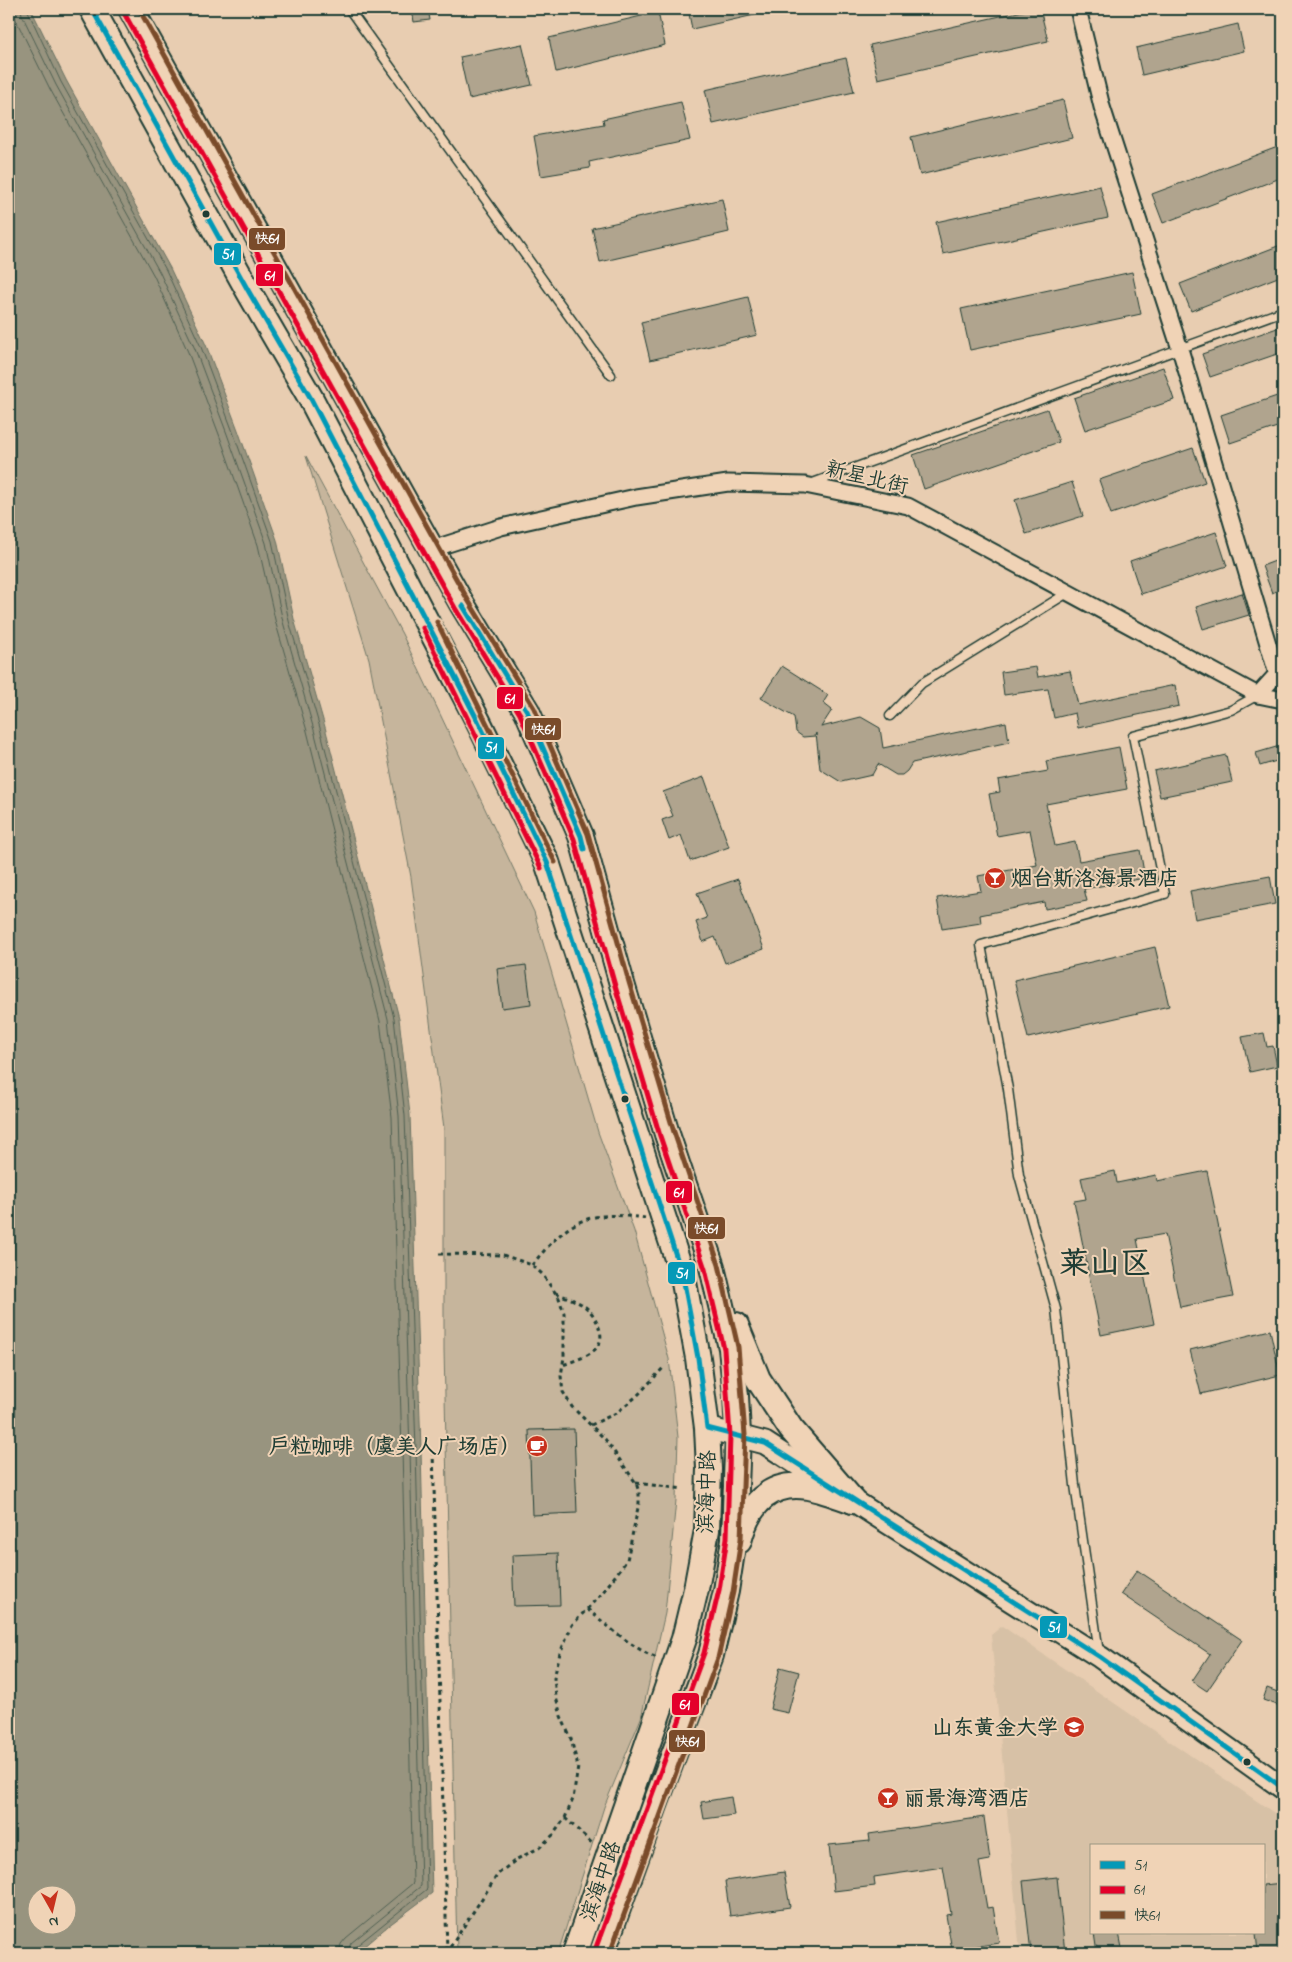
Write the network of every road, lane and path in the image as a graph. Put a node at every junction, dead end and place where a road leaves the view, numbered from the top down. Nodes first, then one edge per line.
1 (92, 9) edge
2 (131, 9) edge
3 (349, 9) edge
4 (1078, 9) edge
5 (1283, 311) edge
6 (1180, 348) junction
7 (611, 375) dead end
8 (805, 485) junction
9 (432, 549) junction
10 (1069, 592) junction
11 (1258, 695) junction
12 (1283, 700) edge
13 (890, 716) dead end
14 (648, 1218) dead end
15 (439, 1254) dead end
16 (532, 1265) junction
17 (712, 1267) junction
18 (555, 1292) junction
19 (562, 1364) junction
20 (664, 1367) dead end
21 (591, 1425) junction
22 (707, 1428) junction
23 (738, 1435) junction
24 (433, 1451) dead end
25 (636, 1483) junction
26 (683, 1489) dead end
27 (853, 1501) junction
28 (726, 1591) junction
29 (588, 1609) junction
30 (1100, 1657) junction
31 (660, 1659) dead end
32 (1283, 1788) edge
33 (566, 1818) junction
34 (595, 1846) dead end
35 (447, 1953) edge
36 (575, 1953) edge
37 (602, 1953) edge

1 - 22 main road, 滨海中路
2 - 9 main road, 滨海中路
3 - 7 lane
4 - 6 street
5 - 6 lane
6 - 8 lane
6 - 11 street
8 - 9 street, 新星北街
8 - 10 street, 新星北街
9 - 17 main road, 滨海中路
10 - 11 street, 新星北街
10 - 13 lane
11 - 12 street, 新星北街
11 - 30 lane
14 - 16 path
15 - 16 path
16 - 18 path
17 - 23 main road, 滨海中路
17 - 27 main road
18 - 19 path
18 - 19 path
19 - 21 path
20 - 21 path
21 - 25 path
22 - 23 street
22 - 36 main road, 滨海中路
23 - 27 street
23 - 28 main road, 滨海中路
24 - 35 path
25 - 26 path
25 - 29 path
27 - 28 main road
27 - 30 street
28 - 37 main road, 滨海中路
29 - 31 path
29 - 33 path
30 - 32 street
33 - 34 path
33 - 35 path

